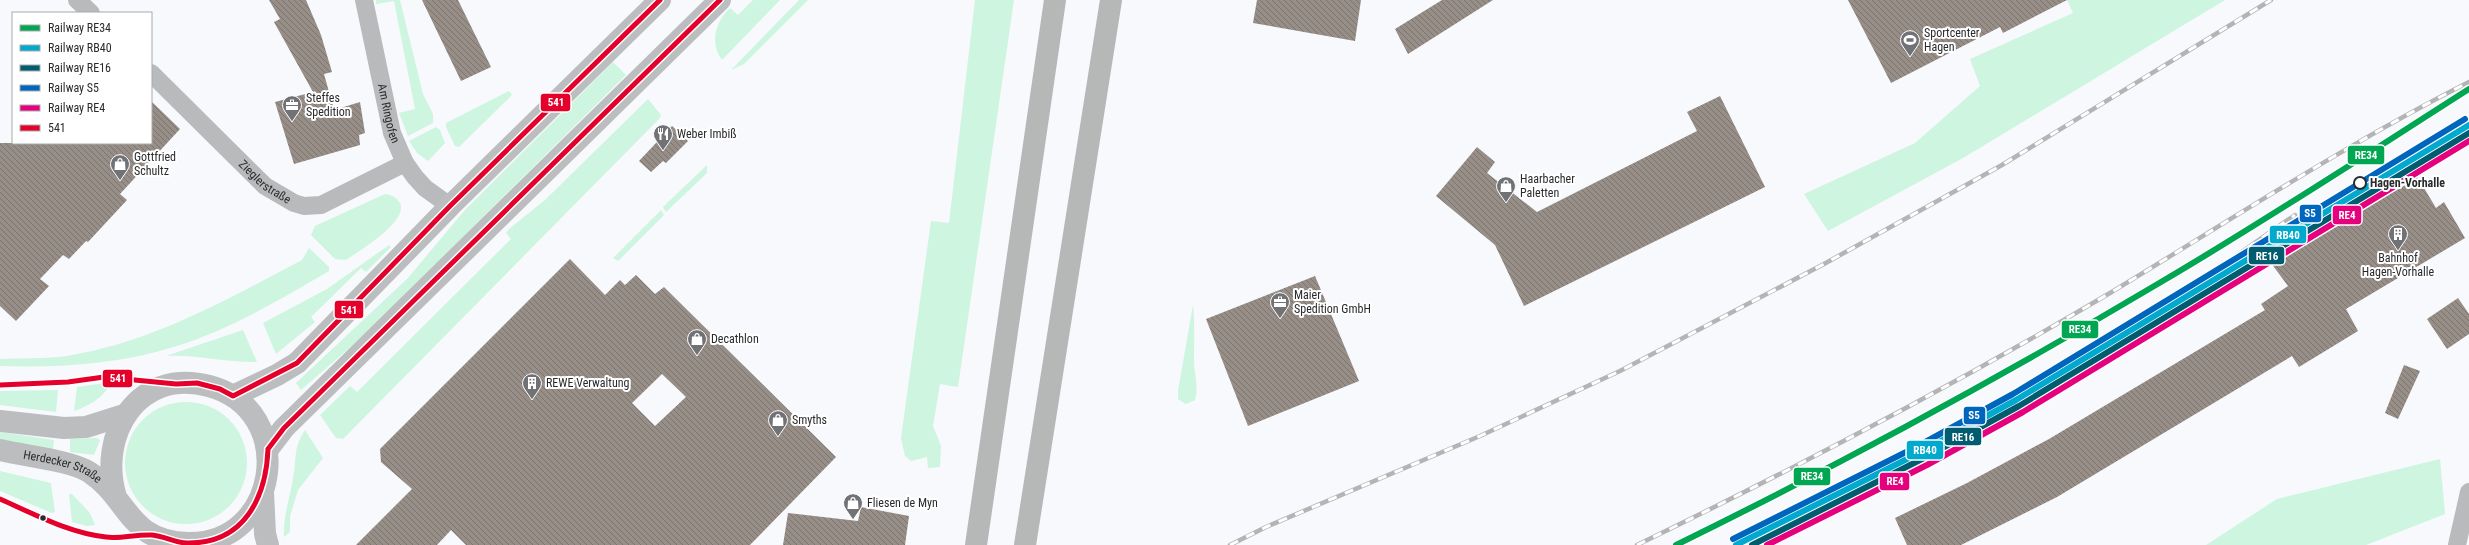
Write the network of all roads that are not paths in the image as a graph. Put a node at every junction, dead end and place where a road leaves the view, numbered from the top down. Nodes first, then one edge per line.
1 (77, 0) edge
2 (364, 0) edge
3 (660, 0) edge
4 (720, 0) edge
5 (1055, 0) edge
6 (1111, 0) edge
7 (90, 12) edge
8 (152, 74) edge
9 (405, 163) junction
10 (450, 206) junction
11 (233, 396) junction
12 (124, 415) junction
13 (0, 421) edge
14 (268, 449) junction
15 (0, 450) edge
16 (263, 492) junction
17 (2469, 492) edge
18 (116, 497) junction
19 (189, 544) edge
20 (268, 545) edge
21 (976, 545) edge
22 (1025, 545) edge
23 (2457, 545) edge

1 - 7 street
2 - 9 street, Am Ringofen
3 - 10 main road
4 - 14 main road
5 - 21 highway
6 - 22 highway
8 - 9 street, Zieglerstraße
9 - 10 street, Am Ringofen
10 - 11 main road
11 - 12 main road, Herdecker Straße
11 - 14 main road, Herdecker Straße
12 - 13 main road, Herdecker Straße
12 - 18 main road, Herdecker Straße
14 - 16 main road, Herdecker Straße
15 - 18 main road, Herdecker Straße
16 - 19 main road, Herdecker Straße
16 - 20 main road, Herdecker Straße
17 - 23 street
18 - 19 main road, Herdecker Straße

